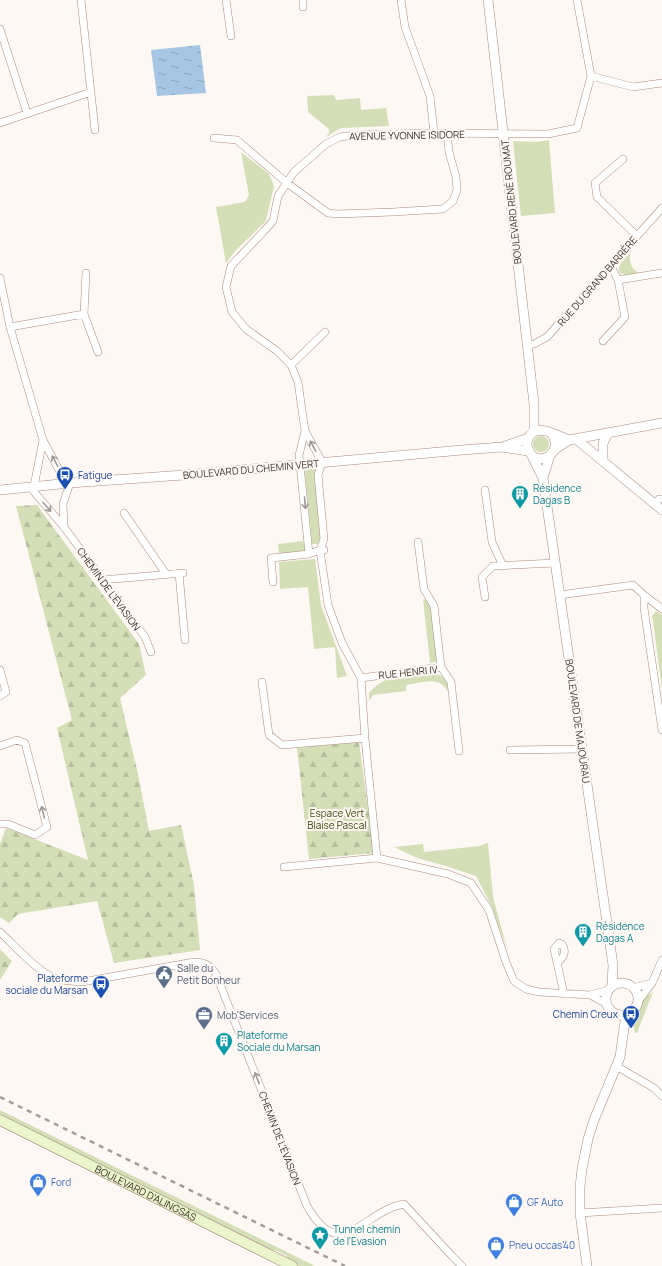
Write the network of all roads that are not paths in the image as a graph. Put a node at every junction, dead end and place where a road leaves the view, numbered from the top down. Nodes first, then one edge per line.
1 (81, 0) edge
2 (226, 0) edge
3 (401, 0) edge
4 (488, 0) edge
5 (577, 0) edge
6 (0, 29) edge
7 (231, 36) dead end
8 (591, 76) junction
9 (662, 83) edge
10 (91, 92) junction
11 (27, 113) junction
12 (0, 123) edge
13 (95, 130) dead end
14 (434, 133) junction
15 (503, 133) junction
16 (447, 134) junction
17 (214, 138) dead end
18 (623, 159) dead end
19 (287, 183) junction
20 (662, 208) edge
21 (636, 236) junction
22 (611, 266) junction
23 (86, 272) dead end
24 (662, 273) edge
25 (0, 278) edge
26 (618, 280) junction
27 (84, 314) junction
28 (10, 327) junction
29 (325, 332) dead end
30 (604, 341) dead end
31 (527, 345) junction
32 (98, 352) dead end
33 (291, 365) junction
34 (662, 423) edge
35 (305, 431) junction
36 (539, 433) junction
37 (608, 433) junction
38 (43, 440) junction
39 (573, 440) junction
40 (502, 447) junction
41 (530, 453) junction
42 (552, 453) junction
43 (603, 461) junction
44 (322, 462) junction
45 (301, 464) junction
46 (543, 478) junction
47 (68, 483) junction
48 (32, 487) junction
49 (0, 490) edge
50 (485, 490) dead end
51 (658, 501) edge
52 (662, 510) edge
53 (124, 513) dead end
54 (64, 527) junction
55 (418, 542) dead end
56 (322, 550) junction
57 (309, 554) junction
58 (555, 563) junction
59 (503, 566) junction
60 (166, 574) junction
61 (102, 580) junction
62 (273, 582) dead end
63 (560, 595) junction
64 (644, 595) junction
65 (485, 597) dead end
66 (662, 609) edge
67 (185, 640) dead end
68 (151, 652) dead end
69 (441, 667) junction
70 (0, 670) edge
71 (361, 678) junction
72 (262, 682) dead end
73 (0, 696) edge
74 (662, 730) edge
75 (365, 738) junction
76 (0, 746) edge
77 (582, 749) junction
78 (510, 750) dead end
79 (459, 751) dead end
80 (0, 824) edge
81 (377, 858) junction
82 (284, 868) dead end
83 (0, 932) edge
84 (662, 960) edge
85 (557, 963) dead end
86 (652, 982) junction
87 (614, 987) junction
88 (633, 988) junction
89 (564, 994) junction
90 (590, 995) junction
91 (637, 1003) junction
92 (607, 1004) junction
93 (616, 1014) junction
94 (626, 1014) junction
95 (622, 1036) junction
96 (616, 1066) junction
97 (662, 1096) edge
98 (0, 1120) edge
99 (0, 1127) edge
100 (662, 1208) edge
101 (580, 1213) junction
102 (277, 1266) edge
103 (292, 1266) edge
104 (462, 1266) edge
105 (587, 1266) edge

1 - 10 street
2 - 7 street
3 - 14 street
4 - 15 street, BOULEVARD RENÉ ROUMAT
5 - 8 street
6 - 11 street
8 - 9 street
8 - 15 street, AVENUE YVONNE ISIDORE
10 - 11 street
10 - 13 street
11 - 12 street
14 - 16 street, AVENUE YVONNE ISIDORE
14 - 19 street, AVENUE YVONNE ISIDORE
15 - 16 street, AVENUE YVONNE ISIDORE
15 - 31 street, BOULEVARD RENÉ ROUMAT
16 - 19 street
17 - 19 street
18 - 21 street
19 - 33 street, AVENUE YVONNE ISIDORE
20 - 21 street, RUE DU GRAND BARRÈRE
21 - 22 street, RUE DU GRAND BARRÈRE
22 - 26 street
22 - 31 street, RUE DU GRAND BARRÈRE
23 - 27 street
24 - 26 street
25 - 28 street
26 - 30 street
27 - 28 street
27 - 32 street
28 - 38 street
29 - 33 street
31 - 36 street, BOULEVARD RENÉ ROUMAT
33 - 35 street
34 - 37 street
44 -> 35 street
35 - 45 street
36 - 39 street
36 - 40 street, BOULEVARD DU CHEMIN VERT
36 - 41 street
36 - 42 street
37 - 39 street
37 - 43 street
47 -> 38 street
38 - 48 street
39 - 42 street
39 - 43 street
40 - 41 street, BOULEVARD DU CHEMIN VERT
40 - 44 street, BOULEVARD DU CHEMIN VERT
41 - 42 street
41 - 46 street, BOULEVARD DE MAJOURAU
42 - 46 street, BOULEVARD DE MAJOURAU
43 - 51 street
44 - 45 street, BOULEVARD DU CHEMIN VERT
44 - 56 street
45 - 47 street, BOULEVARD DU CHEMIN VERT
45 -> 57 street
46 - 58 street, BOULEVARD DE MAJOURAU
47 - 48 street, BOULEVARD DU CHEMIN VERT
47 - 54 street
48 - 49 street, BOULEVARD DU CHEMIN VERT
48 -> 54 street, CHEMIN DE L'ÉVASION
50 - 59 street
51 - 52 street
53 - 60 street
54 - 61 street, CHEMIN DE L'ÉVASION
55 - 69 street
56 - 57 street
56 - 71 street
57 - 62 street
58 - 59 street
58 - 63 street, BOULEVARD DE MAJOURAU
59 - 65 street
60 - 61 street
60 - 67 street
61 - 68 street, CHEMIN DE L'ÉVASION
63 - 64 street
63 - 77 street, BOULEVARD DE MAJOURAU
64 - 66 street
64 - 74 street
69 - 71 street, RUE HENRI IV
69 - 79 street, RUE HENRI IV
70 - 73 street
71 - 75 street
72 - 75 street
75 - 81 street
80 -> 76 street
77 - 78 street
77 - 87 street, BOULEVARD DE MAJOURAU
81 - 82 street
81 - 89 street
104 -> 83 street, CHEMIN DE L'ÉVASION
84 - 86 street
85 - 89 street
86 - 88 street
86 - 91 street
87 - 88 street
87 - 90 street
87 - 92 street
88 - 91 street
89 - 90 street
90 - 92 street
91 - 94 street
92 - 93 street
93 - 94 street
93 - 95 street
94 - 95 street
95 - 96 street
96 - 97 street
96 - 101 street
98 - 103 main road, BOULEVARD D'ALINGSÄS
99 - 102 main road, BOULEVARD D'ALINGSÄS
100 - 101 street
101 - 105 street

